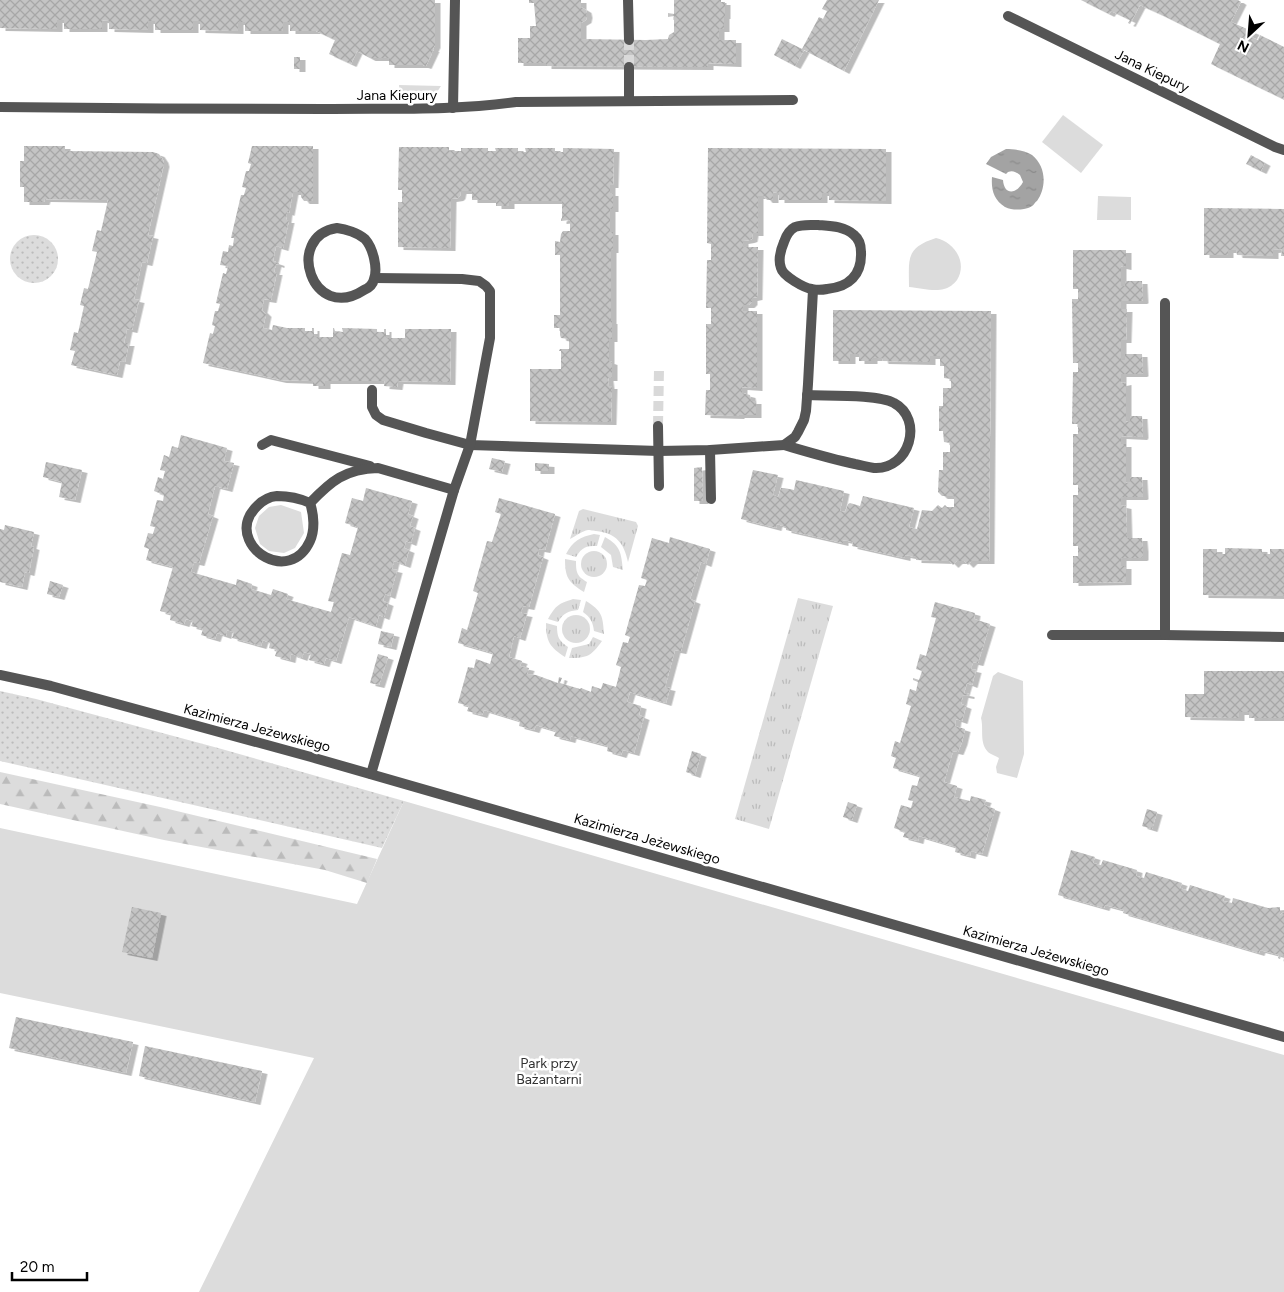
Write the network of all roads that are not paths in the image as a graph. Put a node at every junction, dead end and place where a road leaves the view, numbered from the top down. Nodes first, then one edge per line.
1 (455, 0) edge
2 (628, 0) edge
3 (1008, 16) dead end
4 (628, 40) tunnel mouth
5 (628, 67) tunnel mouth
6 (628, 100) junction
7 (793, 100) dead end
8 (0, 107) edge
9 (453, 108) junction
10 (1284, 150) edge
11 (375, 278) junction
12 (813, 290) junction
13 (1165, 303) dead end
14 (372, 390) dead end
15 (807, 395) junction
16 (658, 426) tunnel mouth
17 (262, 445) dead end
18 (470, 445) junction
19 (784, 445) junction
20 (710, 450) junction
21 (659, 451) junction
22 (378, 468) junction
23 (659, 486) dead end
24 (454, 490) junction
25 (711, 500) dead end
26 (310, 504) junction
27 (1052, 635) dead end
28 (1165, 635) junction
29 (1284, 637) edge
30 (0, 675) edge
31 (371, 774) junction
32 (1284, 1037) edge

1 - 9 street
2 - 4 street
3 - 10 street, Jana Kiepury
5 - 6 street
6 - 7 street, Jana Kiepury
6 - 9 street, Jana Kiepury
8 - 9 street, Jana Kiepury
11 - 11 street
11 - 18 street
12 - 12 street
12 - 15 street
13 - 28 street
14 - 18 street
15 - 19 street
15 - 19 street
16 - 21 street
17 - 22 street
18 - 21 street
18 - 24 street
19 - 20 street
20 - 21 street
20 - 25 street
21 - 23 street
22 - 24 street
22 - 26 street
24 - 31 street
26 - 26 street
27 - 28 street
28 - 29 street
30 - 31 street, Kazimierza Jeżewskiego
31 - 32 street, Kazimierza Jeżewskiego

